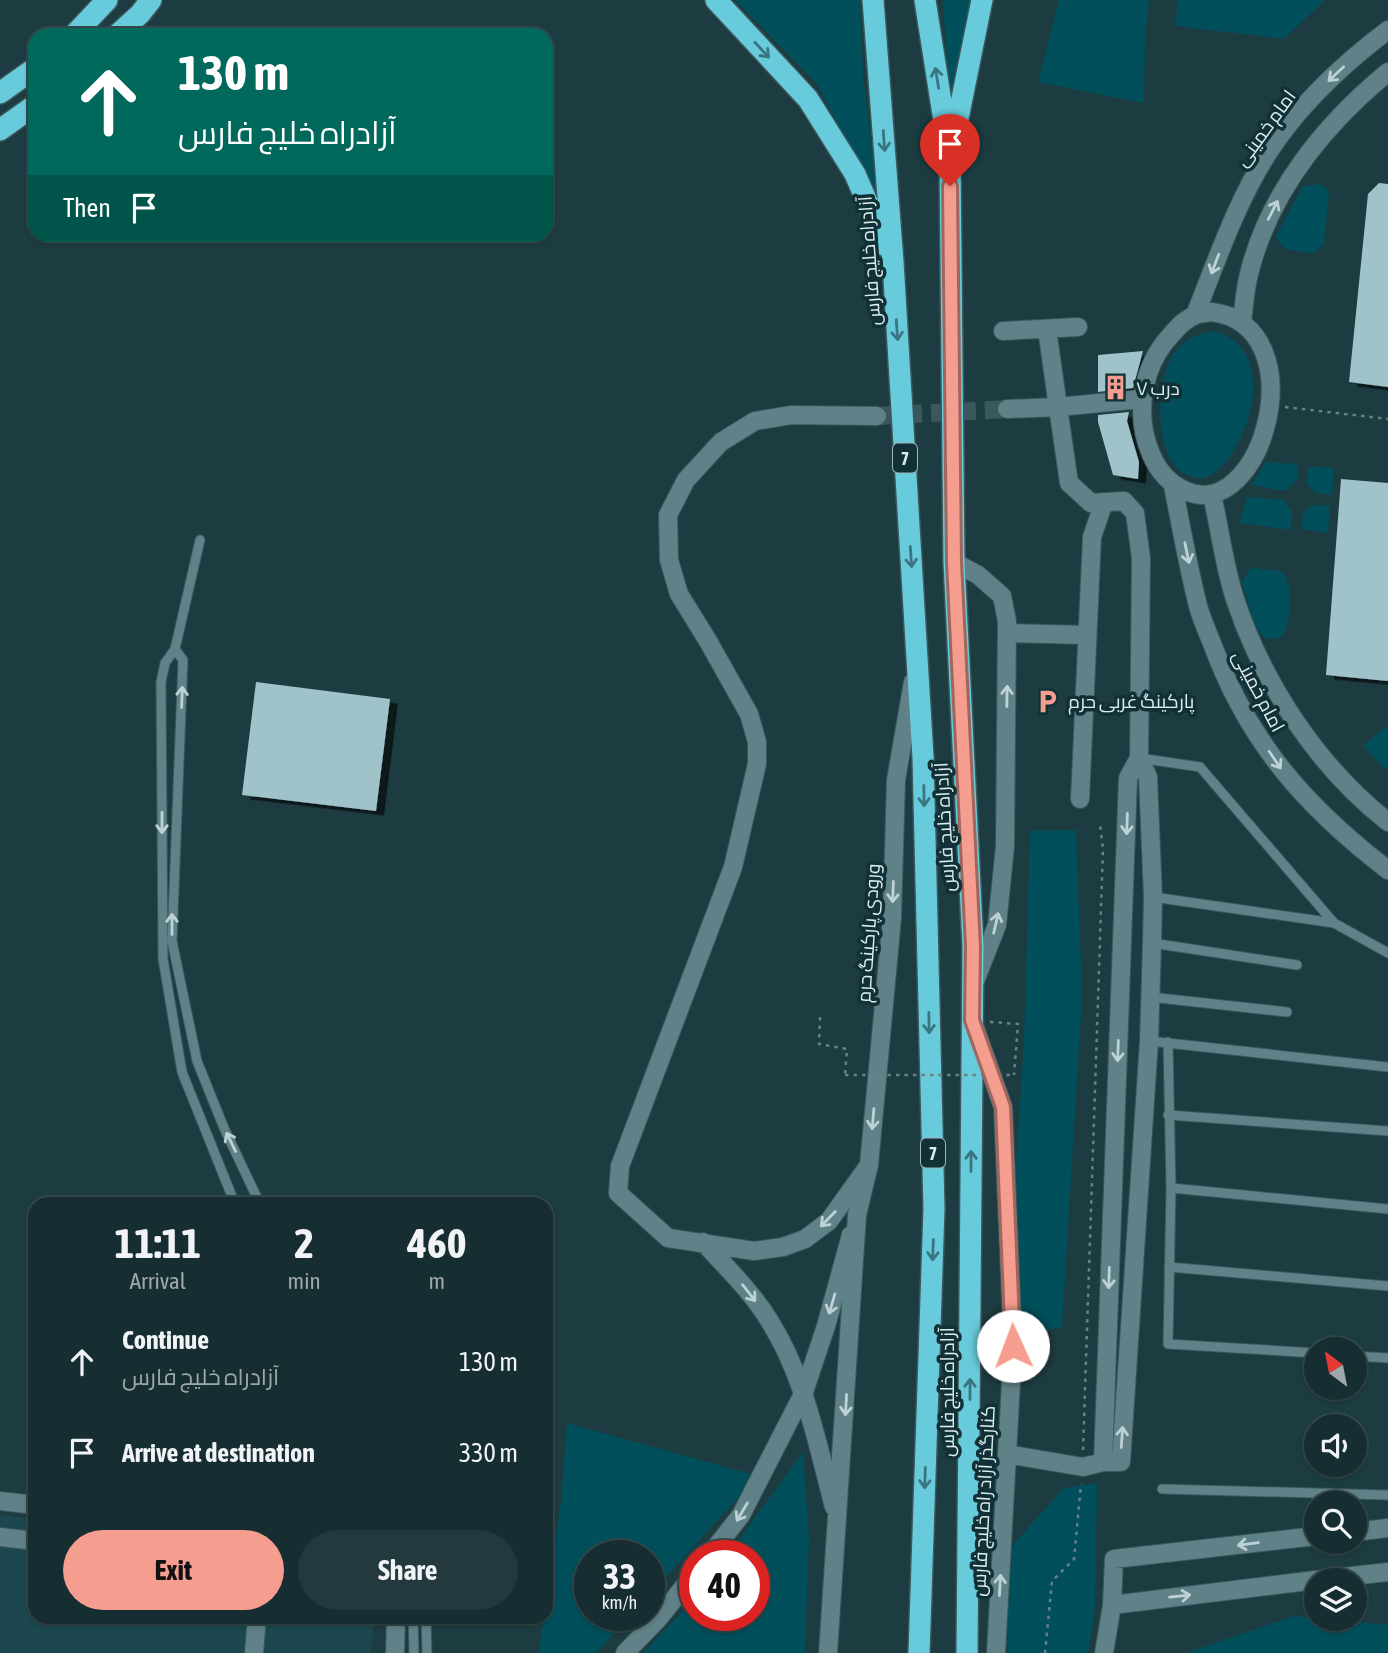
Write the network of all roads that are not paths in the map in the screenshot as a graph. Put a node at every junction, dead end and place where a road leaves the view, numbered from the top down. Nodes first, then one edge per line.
1 (95, 0) edge
2 (107, 0) edge
3 (151, 0) edge
4 (716, 0) edge
5 (873, 0) edge
6 (925, 0) edge
7 (982, 0) edge
8 (77, 28) edge
9 (79, 28) edge
10 (125, 28) edge
11 (1388, 30) edge
12 (1388, 72) edge
13 (28, 73) edge
14 (0, 93) edge
15 (28, 110) edge
16 (0, 130) edge
17 (950, 159) junction
18 (893, 261) junction
19 (1195, 315) junction
20 (1242, 322) junction
21 (1078, 327) dead end
22 (1047, 329) junction
23 (1003, 331) dead end
24 (1142, 399) junction
25 (1058, 407) junction
26 (1007, 409) tunnel mouth
27 (877, 416) tunnel mouth
28 (1174, 486) junction
29 (1212, 495) junction
30 (1104, 502) junction
31 (201, 540) dead end
32 (954, 562) junction
33 (1007, 633) junction
34 (1087, 635) junction
35 (175, 649) junction
36 (917, 654) junction
37 (1139, 758) junction
38 (1080, 799) dead end
39 (1388, 822) edge
40 (1388, 870) edge
41 (1153, 897) junction
42 (1334, 923) junction
43 (1152, 943) junction
44 (1388, 953) edge
45 (1297, 965) dead end
46 (973, 987) junction
47 (1150, 997) junction
48 (1287, 1012) dead end
49 (972, 1020) junction
50 (1149, 1041) junction
51 (1168, 1042) junction
52 (1388, 1067) edge
53 (1168, 1115) junction
54 (1388, 1131) edge
55 (869, 1165) junction
56 (1171, 1188) junction
57 (232, 1197) edge
58 (257, 1197) edge
59 (1388, 1209) edge
60 (857, 1215) junction
61 (703, 1242) junction
62 (1169, 1267) junction
63 (1388, 1286) edge
64 (1304, 1352) edge
65 (1367, 1357) edge
66 (1388, 1358) edge
67 (804, 1392) junction
68 (1007, 1454) junction
69 (1102, 1462) junction
70 (1162, 1489) dead end
71 (1388, 1495) edge
72 (0, 1501) edge
73 (28, 1504) edge
74 (838, 1525) junction
75 (1388, 1528) edge
76 (1367, 1530) edge
77 (0, 1537) edge
78 (1304, 1537) edge
79 (28, 1540) edge
80 (721, 1540) edge
81 (1388, 1572) edge
82 (1367, 1574) edge
83 (1304, 1581) edge
84 (679, 1593) edge
85 (1112, 1605) junction
86 (256, 1624) edge
87 (396, 1624) edge
88 (413, 1624) edge
89 (426, 1624) edge
90 (254, 1653) edge
91 (395, 1653) edge
92 (414, 1653) edge
93 (427, 1653) edge
94 (625, 1653) edge
95 (828, 1653) edge
96 (919, 1653) edge
97 (967, 1653) edge
98 (996, 1653) edge
99 (1104, 1653) edge

1 - 8 highway
2 - 9 highway
3 - 10 highway
4 -> 18 highway
5 -> 18 highway, آزادراه خلیج فارس / 7
17 -> 6 highway, آزادراه خلیج فارس / 7
7 - 17 highway
11 -> 19 street, امام خمینی
20 -> 12 street
13 - 14 highway
15 - 16 highway
17 - 32 highway, آزادراه خلیج فارس / 7
18 -> 36 highway, آزادراه خلیج فارس / 7
19 - 20 street
19 - 24 street
20 - 29 street
21 - 22 street
22 - 23 street
22 - 25 street
24 - 25 street
24 - 28 street
25 - 26 street
25 - 30 street
27 - 61 street
28 - 29 street
28 -> 40 street, امام خمینی
29 - 39 street, امام خمینی
30 - 34 street
30 - 37 street
31 - 35 lane
32 - 33 street
32 - 46 highway, آزادراه خلیج فارس / 7
33 - 34 street
46 -> 33 street
34 - 38 street
35 -> 57 lane
58 -> 35 lane
36 -> 55 street, ورودی پارکینگ حرم
36 -> 96 highway, آزادراه خلیج فارس / 7
37 - 41 street
37 - 42 lane
37 -> 69 street
41 - 42 lane
41 - 43 street
42 - 44 lane
43 - 45 lane
43 - 47 street
46 - 49 highway, آزادراه خلیج فارس / 7
47 - 48 lane
47 - 50 street
49 - 68 street, کنارگذر آزاد راه خلیج فارس
97 -> 49 highway, آزادراه خلیج فارس / 7
50 - 51 lane
69 -> 50 street
51 - 52 lane
51 - 53 lane
53 - 54 lane
53 - 56 lane
55 - 60 street, ورودی پارکینگ حرم
55 -> 61 street
56 - 59 lane
56 - 62 lane
60 -> 67 street
60 -> 74 street
61 -> 67 street
62 - 63 lane
62 - 64 lane
65 - 66 lane
67 - 74 street
67 -> 80 street
68 - 69 street
98 -> 68 street, کنارگذر آزاد راه خلیج فارس
70 - 71 lane
72 - 73 street
74 - 95 street
75 - 76 street
77 - 79 street
78 -> 85 street
81 - 82 street
85 -> 83 street
84 - 94 street
85 - 99 street
86 - 90 street
87 - 91 street
88 - 92 lane
89 - 93 lane

